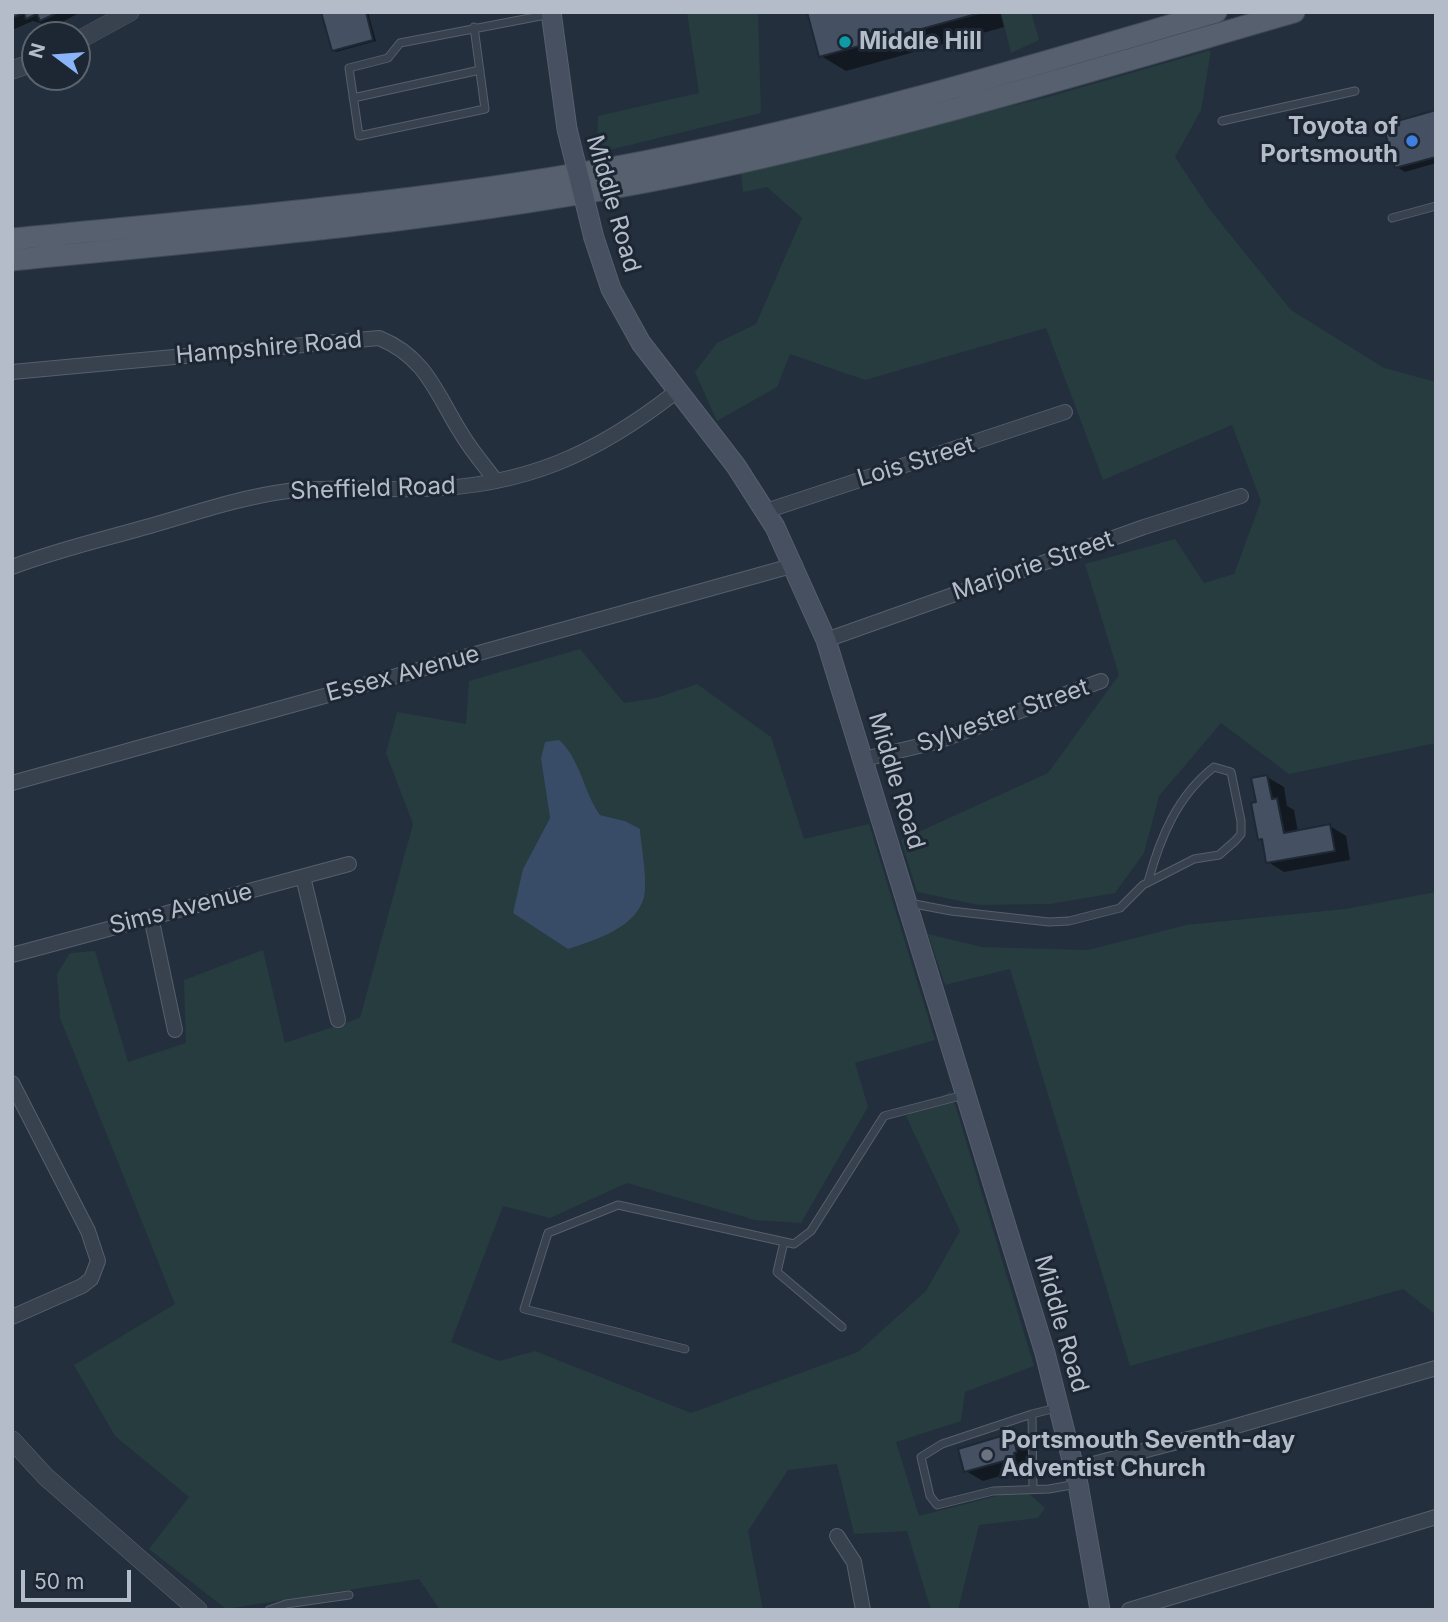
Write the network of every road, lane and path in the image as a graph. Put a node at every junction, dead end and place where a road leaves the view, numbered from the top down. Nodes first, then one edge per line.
1 (130, 12) edge
2 (1216, 12) edge
3 (1294, 12) edge
4 (551, 13) edge
5 (474, 27) junction
6 (91, 33) edge
7 (480, 70) junction
8 (1355, 91) dead end
9 (353, 98) junction
10 (1222, 121) dead end
11 (1436, 206) edge
12 (1392, 218) dead end
13 (12, 239) edge
14 (12, 260) edge
15 (12, 372) edge
16 (677, 391) junction
17 (1065, 412) dead end
18 (496, 481) junction
19 (1241, 496) dead end
20 (766, 511) junction
21 (794, 565) junction
22 (12, 567) edge
23 (826, 640) junction
24 (1101, 681) dead end
25 (864, 759) junction
26 (12, 783) edge
27 (349, 864) dead end
28 (303, 877) junction
29 (1148, 882) junction
30 (908, 902) junction
31 (151, 917) junction
32 (12, 955) edge
33 (338, 1020) dead end
34 (175, 1030) dead end
35 (12, 1083) edge
36 (965, 1095) junction
37 (784, 1242) junction
38 (12, 1317) edge
39 (842, 1327) dead end
40 (685, 1349) dead end
41 (1436, 1368) edge
42 (1060, 1408) junction
43 (1032, 1414) junction
44 (12, 1440) edge
45 (1076, 1477) junction
46 (1033, 1488) junction
47 (1436, 1517) edge
48 (837, 1536) dead end
49 (349, 1595) dead end
50 (198, 1610) edge
51 (269, 1610) edge
52 (863, 1610) edge
53 (1100, 1610) edge
54 (1129, 1610) edge

1 - 6 street
2 - 13 main road
3 - 14 main road
4 - 5 lane
4 - 16 main road, Middle Road, bridge
5 - 7 lane
5 - 9 lane
7 - 9 lane
7 - 9 lane
8 - 10 lane
11 - 12 lane
15 - 18 street, Hampshire Road
16 - 18 street, Sheffield Road
16 - 20 main road, Middle Road
17 - 20 street, Lois Street
18 - 22 street, Sheffield Road
19 - 23 street, Marjorie Street
20 - 21 main road, Middle Road
21 - 23 main road, Middle Road
21 - 26 street, Essex Avenue
23 - 25 main road, Middle Road
24 - 25 street, Sylvester Street
25 - 30 main road, Middle Road
27 - 28 street, Sims Avenue
28 - 31 street, Sims Avenue
28 - 33 street
29 - 29 lane
29 - 30 lane
30 - 36 main road, Middle Road
31 - 32 street, Sims Avenue
31 - 34 street
35 - 38 street
36 - 37 lane
36 - 42 main road, Middle Road
37 - 39 lane
37 - 40 lane
41 - 45 street
42 - 43 lane
42 - 45 main road, Middle Road
43 - 46 lane
43 - 46 lane
44 - 50 street
45 - 46 lane
45 - 53 main road, Middle Road
47 - 54 street
48 - 52 street
49 - 51 lane

